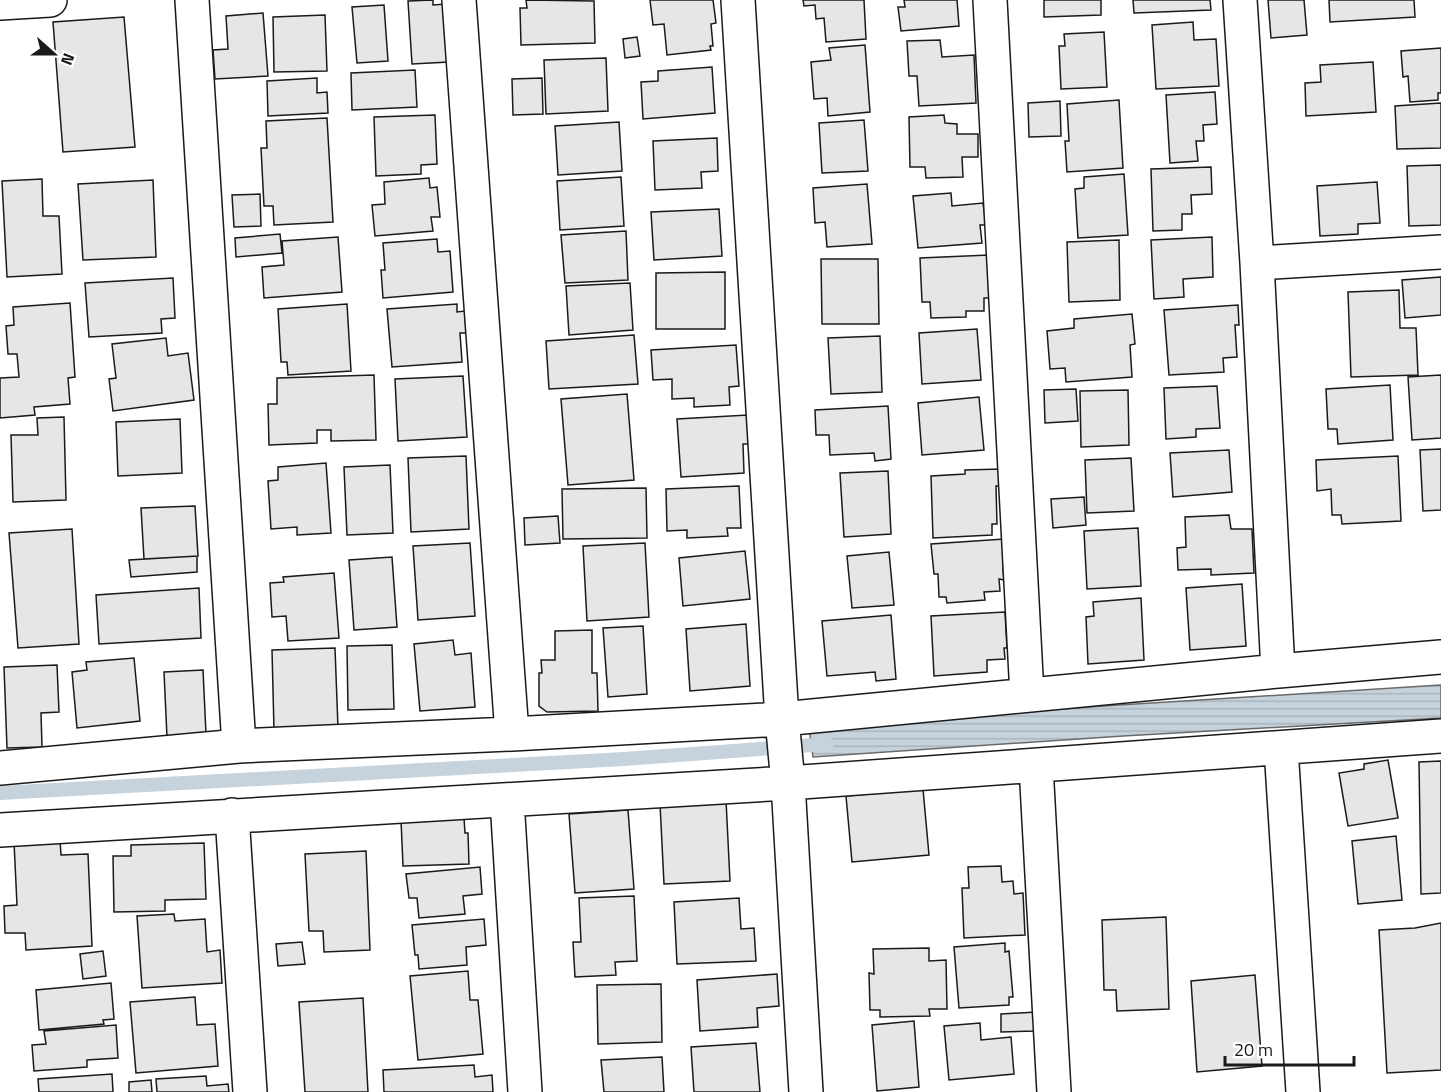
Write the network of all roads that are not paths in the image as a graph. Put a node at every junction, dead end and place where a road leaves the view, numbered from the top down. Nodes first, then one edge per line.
1 (50, 0) edge
2 (192, 0) edge
3 (459, 0) edge
4 (738, 0) edge
5 (990, 0) edge
6 (1240, 0) edge
7 (0, 3) edge
8 (1441, 252) edge
9 (1257, 263) junction
10 (1441, 657) edge
11 (1278, 671) junction
12 (1027, 695) junction
13 (782, 719) junction
14 (512, 734) junction
15 (1441, 736) edge
16 (239, 746) junction
17 (1281, 748) junction
18 (1036, 766) junction
19 (0, 768) edge
20 (788, 783) junction
21 (507, 800) junction
22 (232, 815) junction
23 (0, 830) edge
24 (250, 1092) edge
25 (525, 1092) edge
26 (806, 1092) edge
27 (1054, 1092) edge
28 (1303, 1092) edge

1 - 7 street
2 - 16 street
3 - 14 street
4 - 13 street
5 - 12 street
6 - 9 street
8 - 9 street
9 - 11 street
10 - 11 street
11 - 12 street
12 - 13 street
13 - 14 street
13 - 20 street
14 - 16 street
15 - 17 street
16 - 19 street
17 - 18 street
17 - 28 street
18 - 20 street
18 - 27 street
20 - 21 street
20 - 26 street
21 - 22 street
21 - 25 street
22 - 23 street
22 - 24 street

